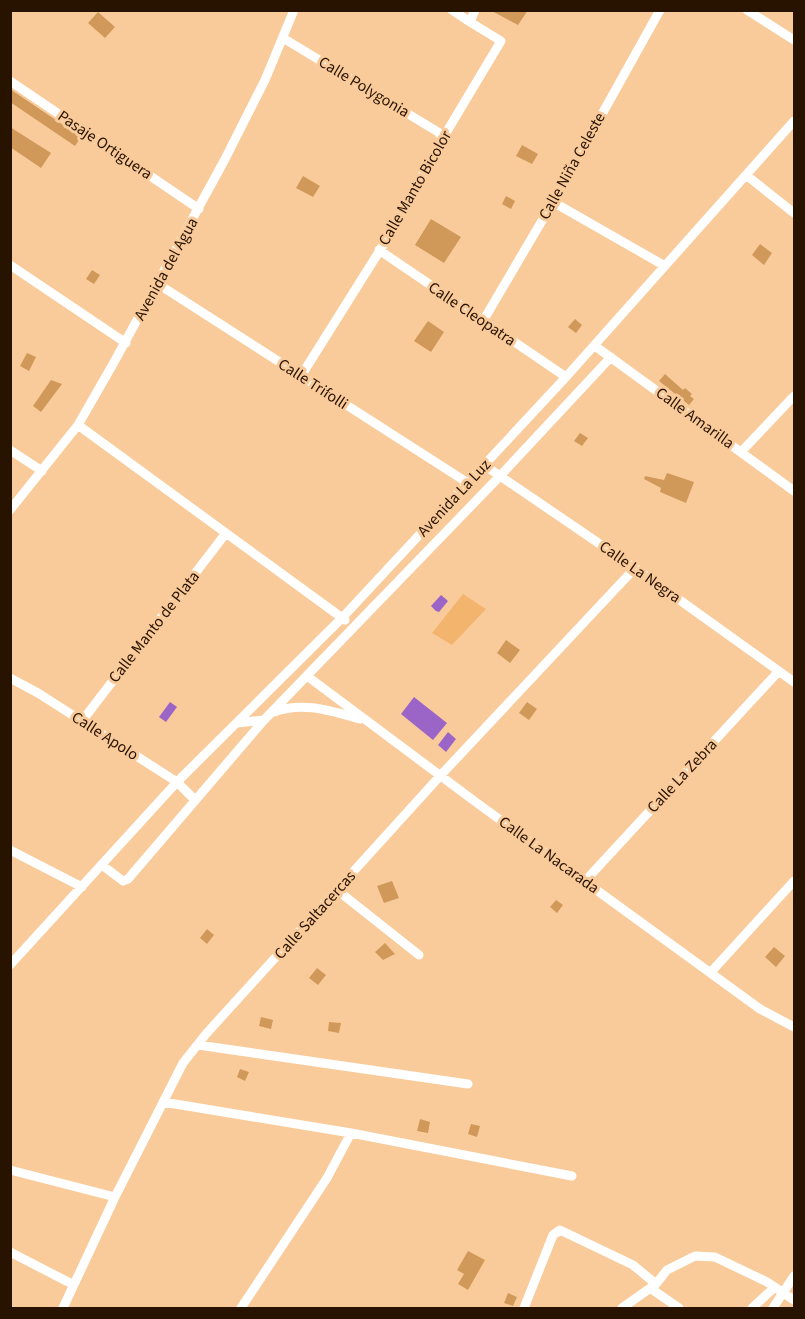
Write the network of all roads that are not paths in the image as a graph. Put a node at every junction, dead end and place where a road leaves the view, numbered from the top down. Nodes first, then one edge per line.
1 (294, 10) edge
2 (452, 10) edge
3 (476, 10) edge
4 (660, 10) edge
5 (747, 10) edge
6 (470, 22) junction
7 (283, 38) junction
8 (795, 40) edge
9 (10, 81) edge
10 (795, 121) edge
11 (443, 138) junction
12 (746, 175) junction
13 (553, 201) junction
14 (199, 209) junction
15 (795, 213) edge
16 (379, 250) junction
17 (10, 265) edge
18 (665, 266) junction
19 (158, 284) junction
20 (483, 321) junction
21 (126, 343) junction
22 (595, 345) junction
23 (611, 357) junction
24 (302, 376) junction
25 (566, 377) junction
26 (795, 396) edge
27 (78, 425) junction
28 (10, 450) edge
29 (741, 452) junction
30 (484, 465) junction
31 (42, 471) junction
32 (500, 476) junction
33 (468, 483) junction
34 (795, 491) edge
35 (10, 510) edge
36 (226, 533) junction
37 (635, 568) junction
38 (342, 618) junction
39 (354, 627) junction
40 (779, 670) junction
41 (307, 676) junction
42 (10, 678) edge
43 (795, 682) edge
44 (267, 717) junction
45 (365, 720) junction
46 (82, 721) junction
47 (237, 723) junction
48 (440, 776) junction
49 (177, 782) junction
50 (195, 800) junction
51 (10, 850) edge
52 (102, 865) junction
53 (585, 881) junction
54 (795, 881) edge
55 (82, 887) junction
56 (337, 890) junction
57 (420, 955) dead end
58 (10, 965) edge
59 (711, 972) junction
60 (795, 1028) edge
61 (198, 1045) junction
62 (468, 1084) dead end
63 (163, 1102) junction
64 (351, 1133) junction
65 (10, 1170) edge
66 (572, 1176) dead end
67 (115, 1197) junction
68 (10, 1252) edge
69 (795, 1276) edge
70 (74, 1285) junction
71 (653, 1286) junction
72 (779, 1290) junction
73 (795, 1300) edge
74 (63, 1308) edge
75 (241, 1308) edge
76 (524, 1308) edge
77 (622, 1308) edge
78 (679, 1308) edge
79 (752, 1308) edge
80 (773, 1308) edge

1 - 7 street, Avenida del Agua
2 - 6 street
3 - 6 street
4 - 13 street, Calle Niña Celeste
5 - 8 street
6 - 11 street, Calle Manto Bicolor
7 - 11 street, Calle Polygonia
7 - 14 street, Avenida del Agua
9 - 14 street, Pasaje Ortiguera
10 - 12 street, Avenida La Luz
11 - 16 street, Calle Manto Bicolor
12 - 15 street
12 - 18 street, Avenida La Luz
13 - 18 street
13 - 20 street, Calle Niña Celeste
14 - 19 street, Avenida del Agua
16 - 20 street, Calle Cleopatra
16 - 24 street, Calle Manto Bicolor
17 - 21 street
18 - 22 street, Avenida La Luz
19 - 21 street, Avenida del Agua
19 - 24 street, Calle Trifolli
20 - 25 street, Calle Cleopatra
21 - 27 street, Avenida del Agua
22 - 23 street, Calle Amarilla
22 - 25 street, Avenida La Luz
23 - 29 street, Calle Amarilla
23 - 32 street, Avenida La Luz
24 - 33 street, Calle Trifolli
25 - 30 street, Avenida La Luz
26 - 29 street
27 - 31 street, Avenida del Agua
27 - 36 street
28 - 31 street
29 - 34 street, Calle Amarilla
30 - 32 street, Calle La Negra
30 - 33 street, Avenida La Luz
31 - 35 street, Avenida del Agua
32 - 37 street, Calle La Negra
32 - 39 street, Avenida La Luz
33 - 38 street, Avenida La Luz
36 - 38 street
36 - 46 street, Calle Manto de Plata
37 - 40 street, Calle La Negra
37 - 48 street, Calle Saltacercas
38 - 39 street
38 - 47 street, Avenida La Luz
39 - 41 street, Avenida La Luz
40 - 43 street, Calle La Negra
40 - 53 street, Calle La Zebra
41 - 44 street, Avenida La Luz
41 - 45 street, Calle La Nacarada
42 - 46 street, Calle Apolo
44 - 45 street
44 - 47 street
44 - 50 street, Avenida La Luz
45 - 48 street, Calle La Nacarada
46 - 49 street, Calle Apolo
47 - 49 street, Avenida La Luz
48 - 53 street, Calle La Nacarada
48 - 56 street, Calle Saltacercas
49 - 50 street, Calle Apolo
49 - 52 street, Avenida La Luz
50 - 52 street, Avenida La Luz
51 - 55 street
52 - 55 street, Avenida La Luz
53 - 59 street, Calle La Nacarada
54 - 59 street
55 - 58 street, Avenida La Luz
56 - 57 street
56 - 61 street, Calle Saltacercas
59 - 60 street, Calle La Nacarada
61 - 62 street
61 - 63 street, Calle Saltacercas
63 - 64 street
63 - 67 street, Calle Saltacercas
64 - 66 street
64 - 75 street
65 - 67 street
67 - 70 street, Calle Saltacercas
68 - 70 street
69 - 72 street
70 - 74 street, Calle Saltacercas
71 - 72 street
71 - 76 street
71 - 77 street
71 - 78 street
72 - 73 street
72 - 79 street
72 - 80 street

